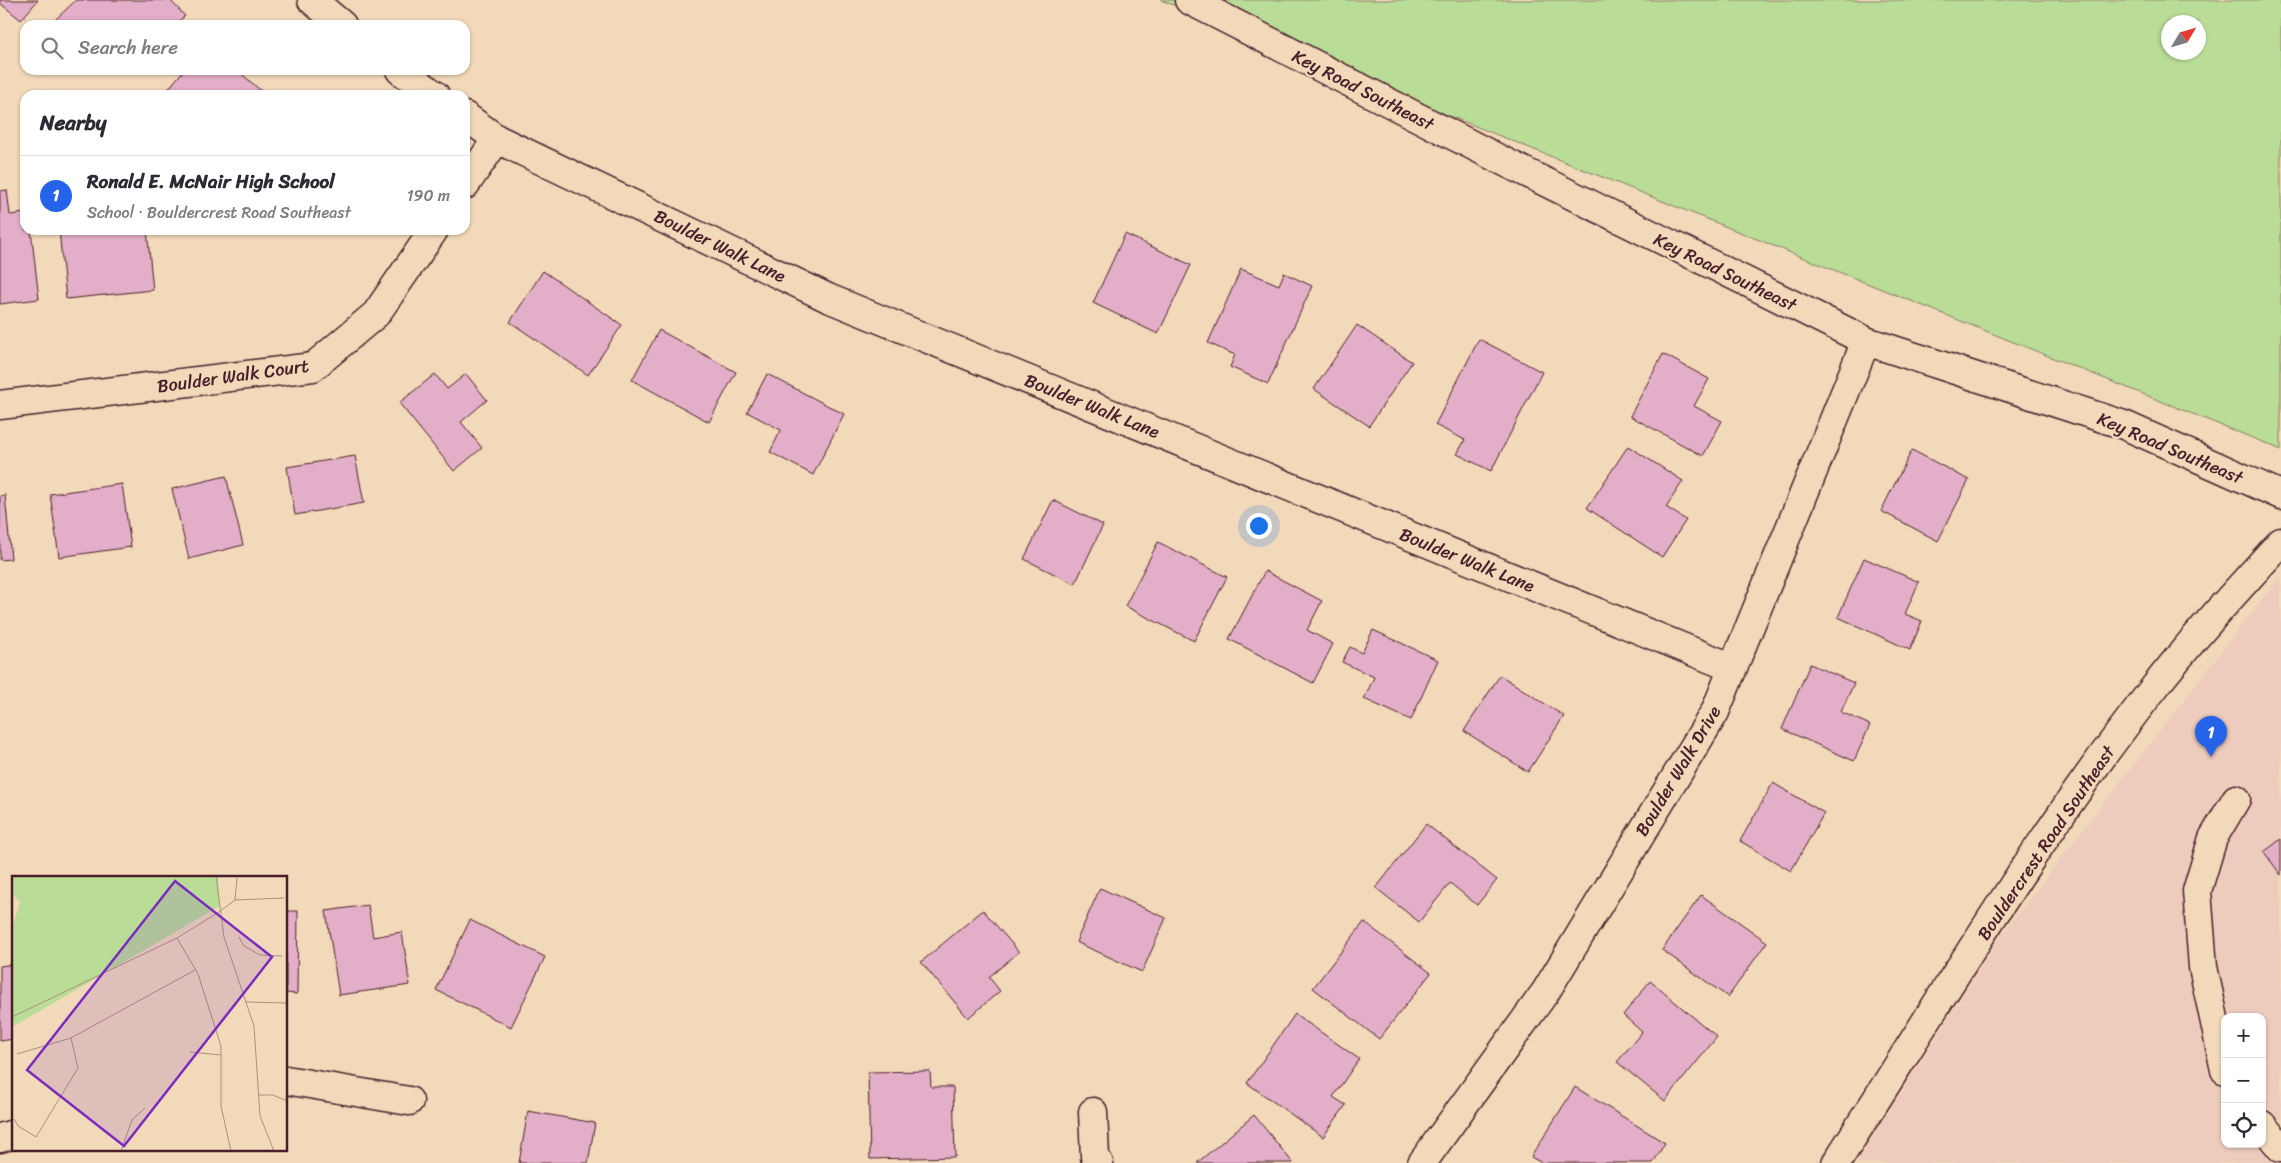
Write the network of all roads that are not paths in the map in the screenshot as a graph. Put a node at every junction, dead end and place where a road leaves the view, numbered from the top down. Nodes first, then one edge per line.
1 (312, 0) edge
2 (1190, 0) edge
3 (336, 20) edge
4 (407, 75) edge
5 (428, 90) edge
6 (470, 120) edge
7 (497, 139) junction
8 (470, 179) edge
9 (431, 235) edge
10 (1866, 341) junction
11 (0, 405) edge
12 (2281, 495) edge
13 (2281, 542) edge
14 (1733, 668) junction
15 (2236, 800) dead end
16 (2222, 1058) edge
17 (288, 1080) edge
18 (409, 1101) dead end
19 (1093, 1112) dead end
20 (2266, 1130) edge
21 (2281, 1148) edge
22 (1099, 1163) edge
23 (1422, 1163) edge
24 (1836, 1163) edge

1 - 3 street
2 - 10 street, Key Road Southeast
4 - 5 street
6 - 7 street, Boulder Walk Lane
7 - 8 street
7 - 14 street, Boulder Walk Lane
9 - 11 street, Boulder Walk Court
10 - 12 street, Key Road Southeast
10 - 14 street, Boulder Walk Drive
13 - 24 street, Bouldercrest Road Southeast
14 - 23 street, Boulder Walk Drive
15 - 16 street
17 - 18 street
19 - 22 street
20 - 21 street

